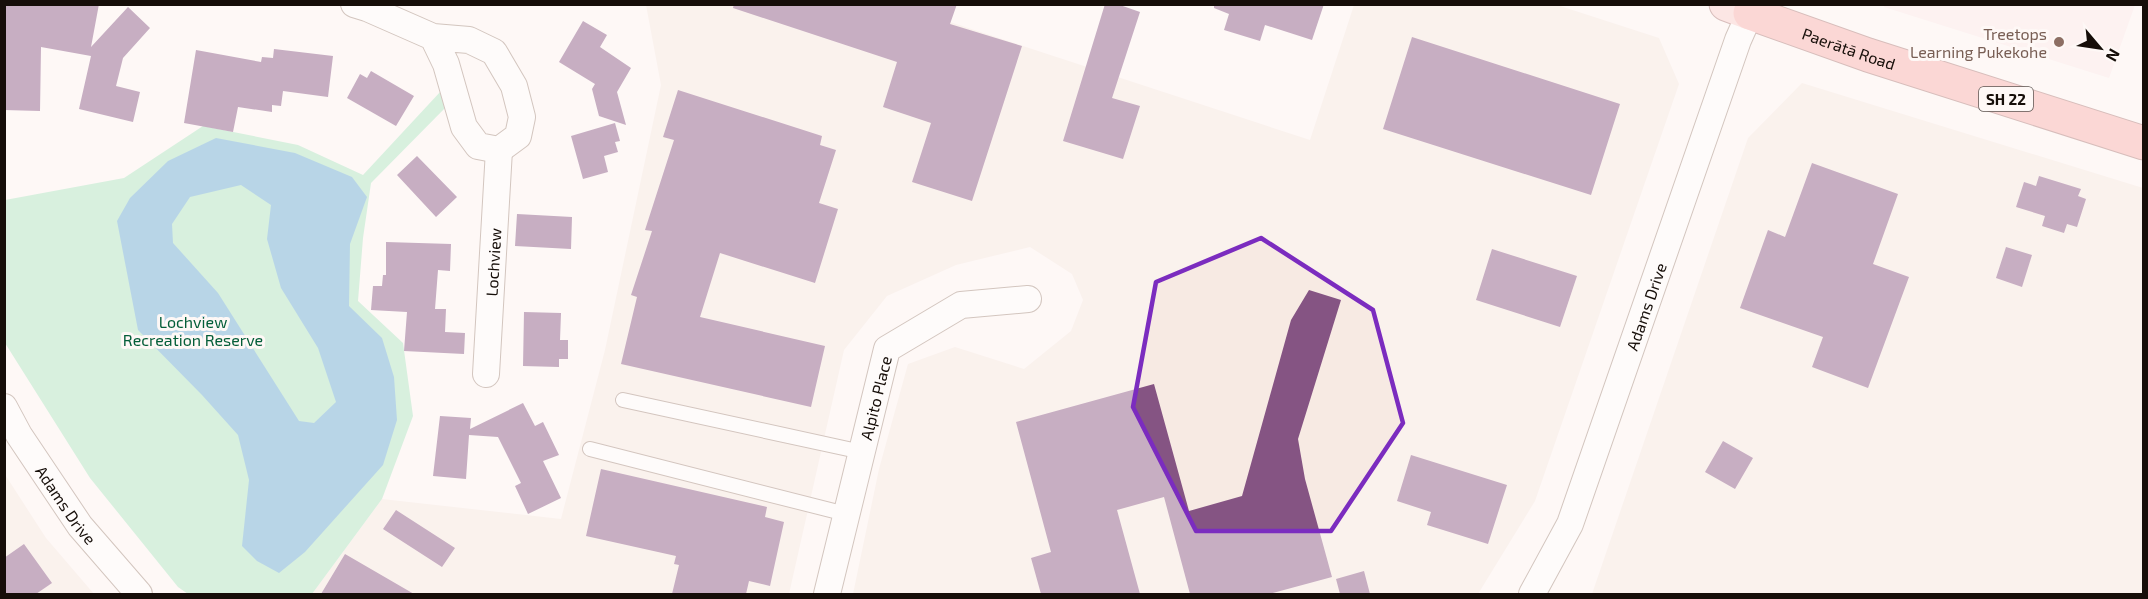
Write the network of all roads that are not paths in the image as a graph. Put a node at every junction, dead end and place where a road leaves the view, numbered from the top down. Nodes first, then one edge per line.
1 (354, 4) edge
2 (1743, 7) edge
3 (433, 37) junction
4 (2144, 143) edge
5 (499, 150) junction
6 (1028, 299) dead end
7 (486, 374) dead end
8 (623, 400) dead end
9 (4, 407) edge
10 (590, 449) dead end
11 (862, 452) junction
12 (846, 514) junction
13 (139, 594) edge
14 (826, 594) edge
15 (1532, 594) edge

1 - 3 street
2 - 4 highway, Paerātā Road / SH 22
2 - 15 street, Adams Drive
3 - 5 street
3 - 5 street
5 - 7 street, Lochview
6 - 11 street, Alpito Place
8 - 11 lane
9 - 13 street, Adams Drive
10 - 12 lane
11 - 12 street, Alpito Place
12 - 14 street, Alpito Place

